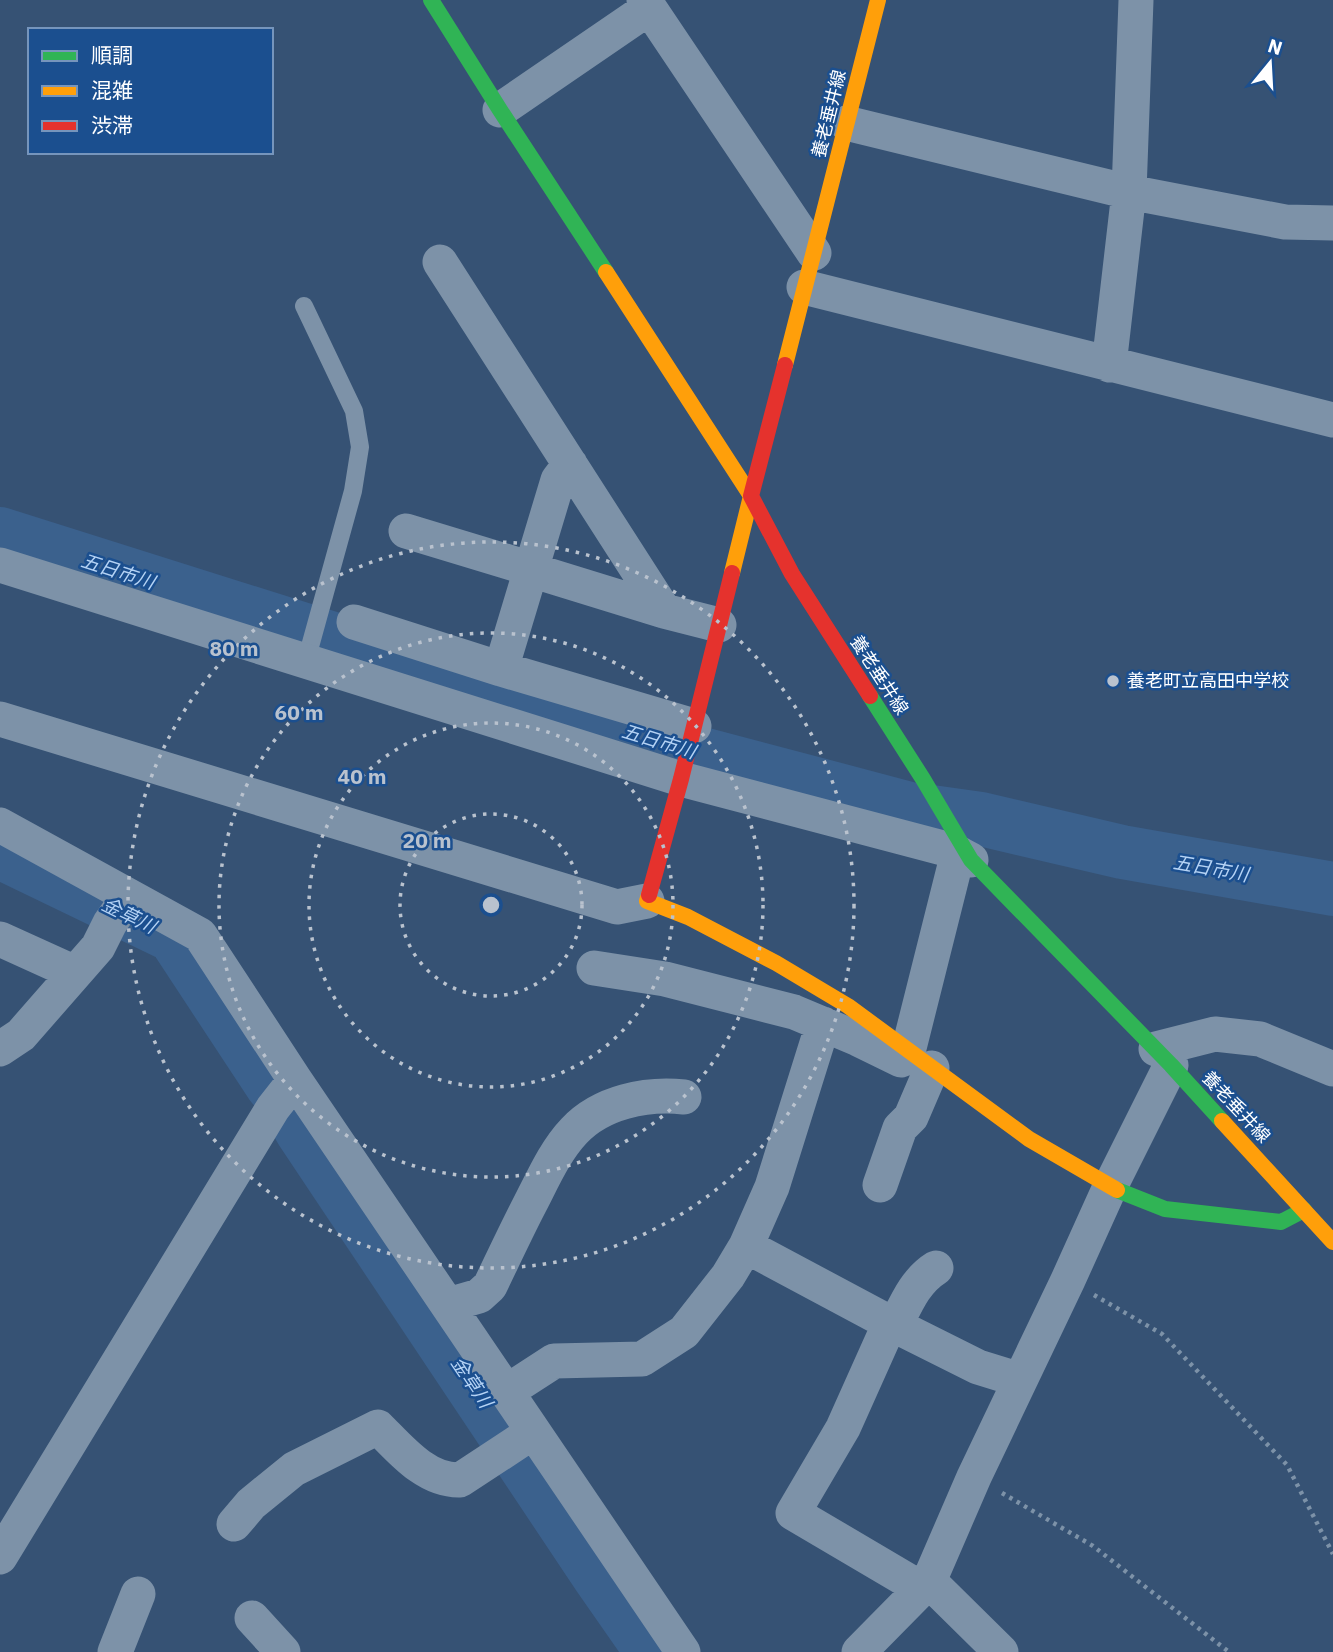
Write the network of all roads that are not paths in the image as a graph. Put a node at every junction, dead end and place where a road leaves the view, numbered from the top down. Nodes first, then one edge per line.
1 (430, 0) edge
2 (878, 0) edge
3 (1136, 0) edge
4 (646, 4) edge
5 (500, 110) junction
6 (846, 123) junction
7 (1129, 192) junction
8 (1333, 223) edge
9 (814, 253) junction
10 (440, 262) dead end
11 (804, 287) junction
12 (304, 306) dead end
13 (1110, 365) junction
14 (1333, 420) edge
15 (570, 464) junction
16 (751, 496) junction
17 (406, 531) dead end
18 (531, 570) junction
19 (3, 576) edge
20 (664, 611) junction
21 (354, 622) dead end
22 (719, 625) junction
23 (306, 662) junction
24 (501, 668) junction
25 (0, 719) edge
26 (694, 726) junction
27 (681, 779) junction
28 (0, 825) edge
29 (961, 847) junction
30 (647, 901) junction
31 (121, 908) junction
32 (0, 939) edge
33 (594, 968) dead end
34 (75, 973) junction
35 (823, 1024) junction
36 (7, 1036) edge
37 (1163, 1057) junction
38 (920, 1060) junction
39 (1333, 1069) edge
40 (295, 1080) junction
41 (684, 1097) dead end
42 (880, 1185) dead end
43 (1110, 1187) junction
44 (1304, 1210) junction
45 (1333, 1242) edge
46 (746, 1246) junction
47 (936, 1268) dead end
48 (447, 1305) junction
49 (892, 1324) junction
50 (1020, 1380) junction
51 (506, 1392) junction
52 (520, 1441) junction
53 (234, 1524) dead end
54 (2, 1551) edge
55 (926, 1585) junction
56 (138, 1594) dead end
57 (253, 1618) dead end
58 (115, 1652) edge
59 (283, 1652) edge
60 (683, 1652) edge
61 (859, 1652) edge
62 (1001, 1652) edge

1 - 5 street
2 - 6 street, 養老垂井線
3 - 7 street
4 - 5 street
4 - 9 street
5 - 16 street
6 - 7 street
6 - 9 street, 養老垂井線
7 - 8 street
7 - 13 street
9 - 11 street, 養老垂井線
10 - 15 street
11 - 13 street
11 - 16 street, 養老垂井線
12 - 23 lane
13 - 14 street
15 - 18 street
15 - 20 street
16 - 22 street
16 - 29 street, 養老垂井線
17 - 18 street
18 - 20 street
18 - 24 street
19 - 23 street
20 - 22 street
21 - 24 street
22 - 26 street
23 - 27 street
24 - 26 street
25 - 30 street
26 - 27 street
27 - 29 street
27 - 30 street
28 - 31 street
29 - 37 street, 養老垂井線
29 - 38 street
30 - 38 street
31 - 34 street
31 - 40 street
32 - 34 street
33 - 35 street
34 - 36 street
35 - 38 street
35 - 46 street
37 - 39 street
37 - 43 street
37 - 44 street, 養老垂井線
38 - 42 street
38 - 43 street
40 - 48 street
40 - 54 street
41 - 48 street
43 - 44 street
43 - 50 street
44 - 45 street, 養老垂井線
46 - 49 street
46 - 51 street
47 - 49 street
48 - 51 street
49 - 50 street
49 - 55 street
50 - 55 street
51 - 52 street
52 - 53 street
52 - 60 street
55 - 61 street
55 - 62 street
56 - 58 street
57 - 59 street

